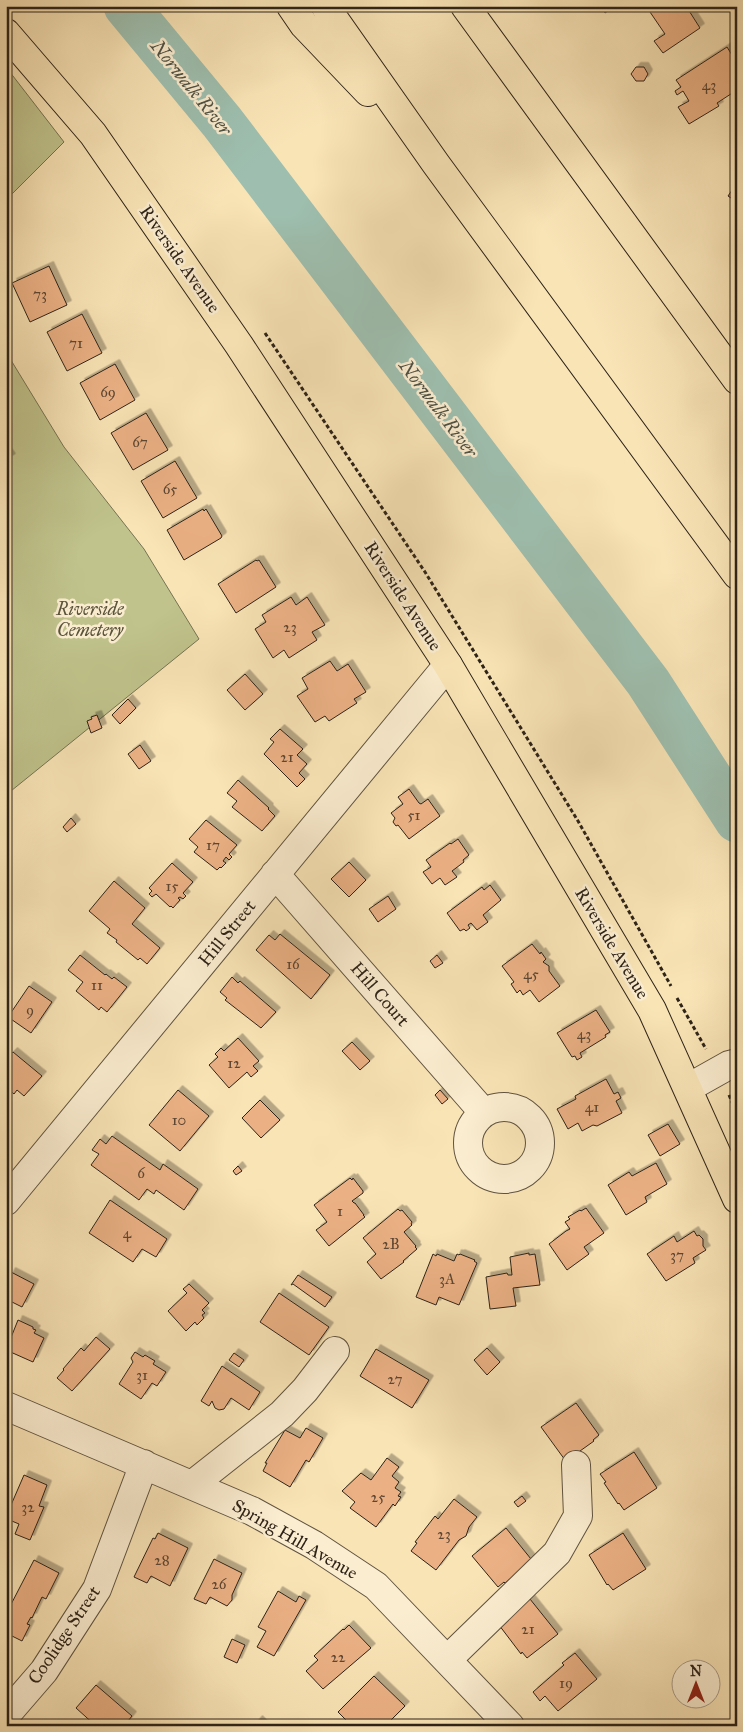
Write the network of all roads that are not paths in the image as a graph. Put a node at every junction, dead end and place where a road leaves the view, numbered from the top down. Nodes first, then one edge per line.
1 (291, 6) edge
2 (325, 6) edge
3 (465, 6) edge
4 (6, 33) edge
5 (436, 164) junction
6 (737, 380) edge
7 (737, 575) edge
8 (448, 665) junction
9 (275, 874) junction
10 (737, 1063) edge
11 (688, 1088) junction
12 (484, 1113) dead end
13 (737, 1198) edge
14 (6, 1201) edge
15 (335, 1350) dead end
16 (6, 1406) edge
17 (144, 1464) junction
18 (576, 1465) dead end
19 (192, 1485) junction
20 (447, 1660) junction
21 (6, 1716) edge
22 (510, 1726) edge

1 - 5 main road
2 - 5 main road
3 - 6 main road
4 - 8 main road, Riverside Avenue
5 - 7 main road
8 - 9 street, Hill Street
8 - 11 main road, Riverside Avenue
9 - 12 street, Hill Court
9 - 14 street, Hill Street
10 - 11 street
11 - 13 main road, Riverside Avenue
15 - 19 street
16 - 17 street, Spring Hill Avenue
17 - 19 street, Spring Hill Avenue
17 - 21 street, Coolidge Street
18 - 20 street
19 - 20 street, Spring Hill Avenue
20 - 22 street, Spring Hill Avenue

